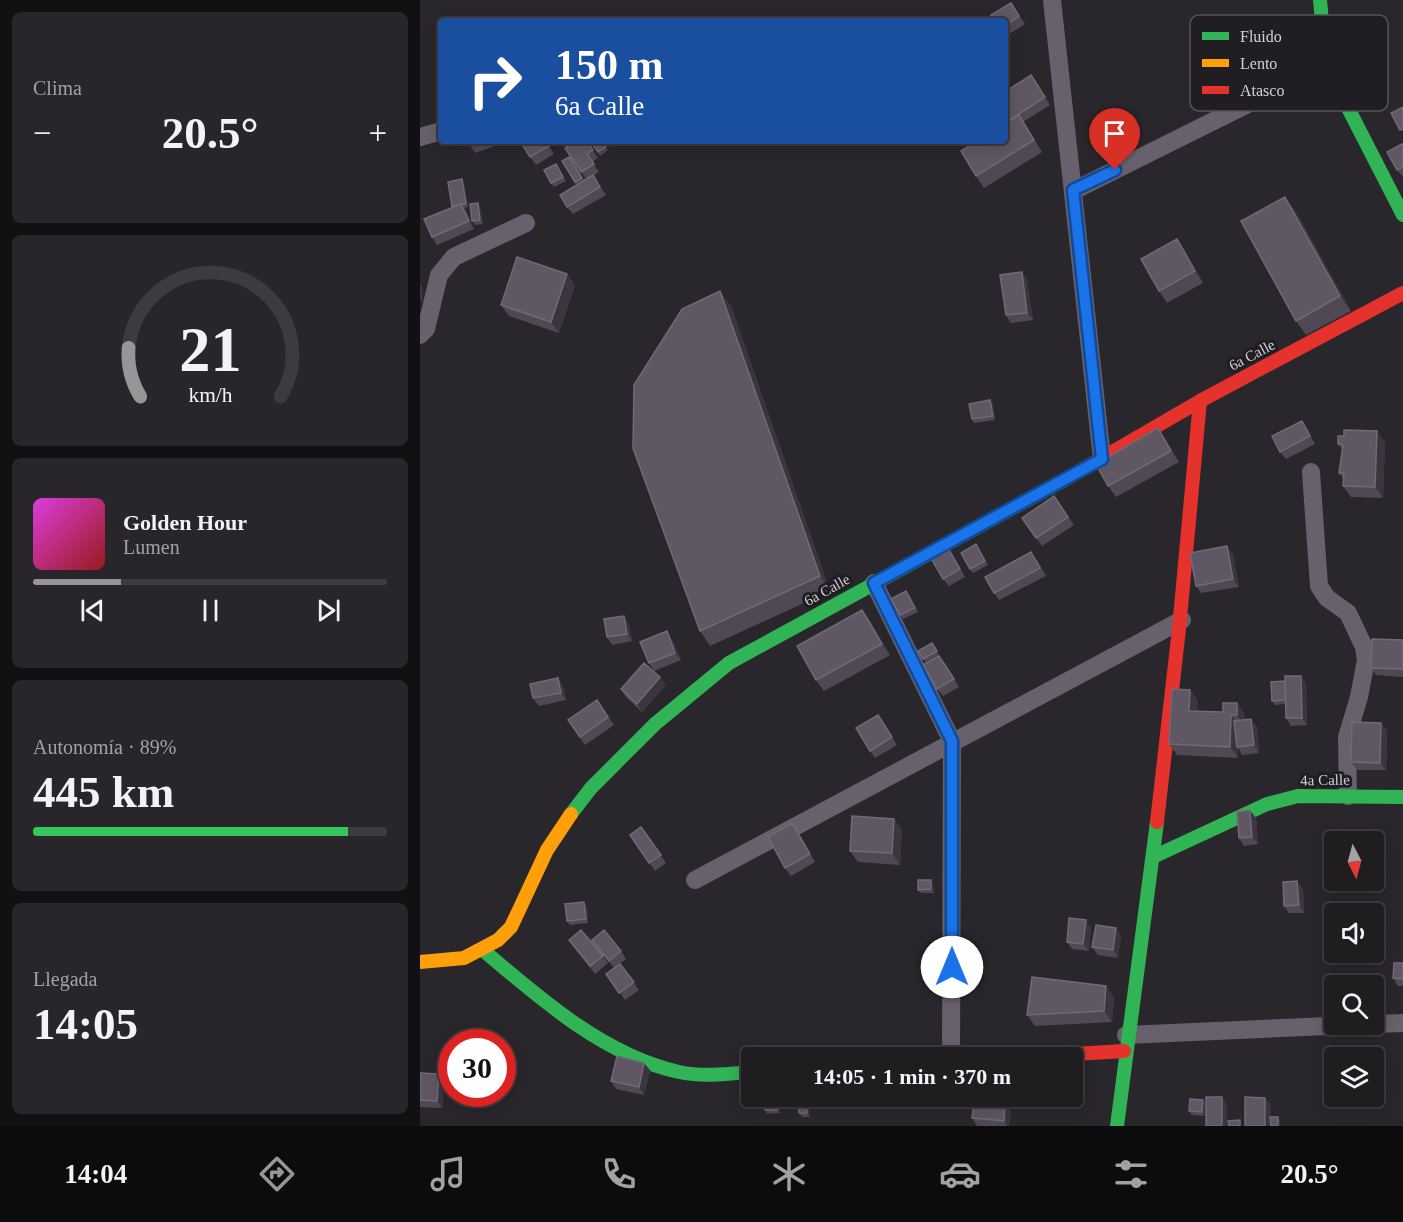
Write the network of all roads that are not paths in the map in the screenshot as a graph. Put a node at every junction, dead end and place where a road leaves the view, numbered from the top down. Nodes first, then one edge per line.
1 (1052, 0) edge
2 (1320, 0) edge
3 (1321, 15) edge
4 (1233, 111) edge
5 (1350, 111) edge
6 (438, 132) edge
7 (420, 137) edge
8 (1073, 190) junction
9 (1403, 215) edge
10 (526, 223) dead end
11 (1403, 293) edge
12 (420, 335) edge
13 (1200, 401) junction
14 (1102, 459) junction
15 (1311, 472) dead end
16 (874, 583) junction
17 (1182, 620) junction
18 (952, 741) junction
19 (1348, 796) junction
20 (1403, 797) edge
21 (1153, 857) junction
22 (695, 880) dead end
23 (483, 950) junction
24 (420, 962) edge
25 (1403, 1023) edge
26 (1384, 1024) edge
27 (1324, 1028) edge
28 (1125, 1043) junction
29 (951, 1047) edge
30 (1083, 1048) edge
31 (741, 1072) edge
32 (1117, 1126) edge

1 - 8 street
2 - 3 street
4 - 8 street
5 - 9 street
6 - 7 street
8 - 14 street
10 - 12 street
11 - 13 street, 6a Calle
13 - 14 street, 6a Calle
13 - 17 street
14 - 16 street, 6a Calle
15 - 19 street
16 - 18 street
16 - 23 street, 6a Calle
17 - 18 street
17 - 21 street
18 - 22 street
18 - 29 street
19 - 20 street, 4a Calle
19 - 21 street, 4a Calle
21 - 28 street
23 - 24 street
23 - 31 street
25 - 26 street
27 - 28 street
28 - 30 street
28 - 32 street

